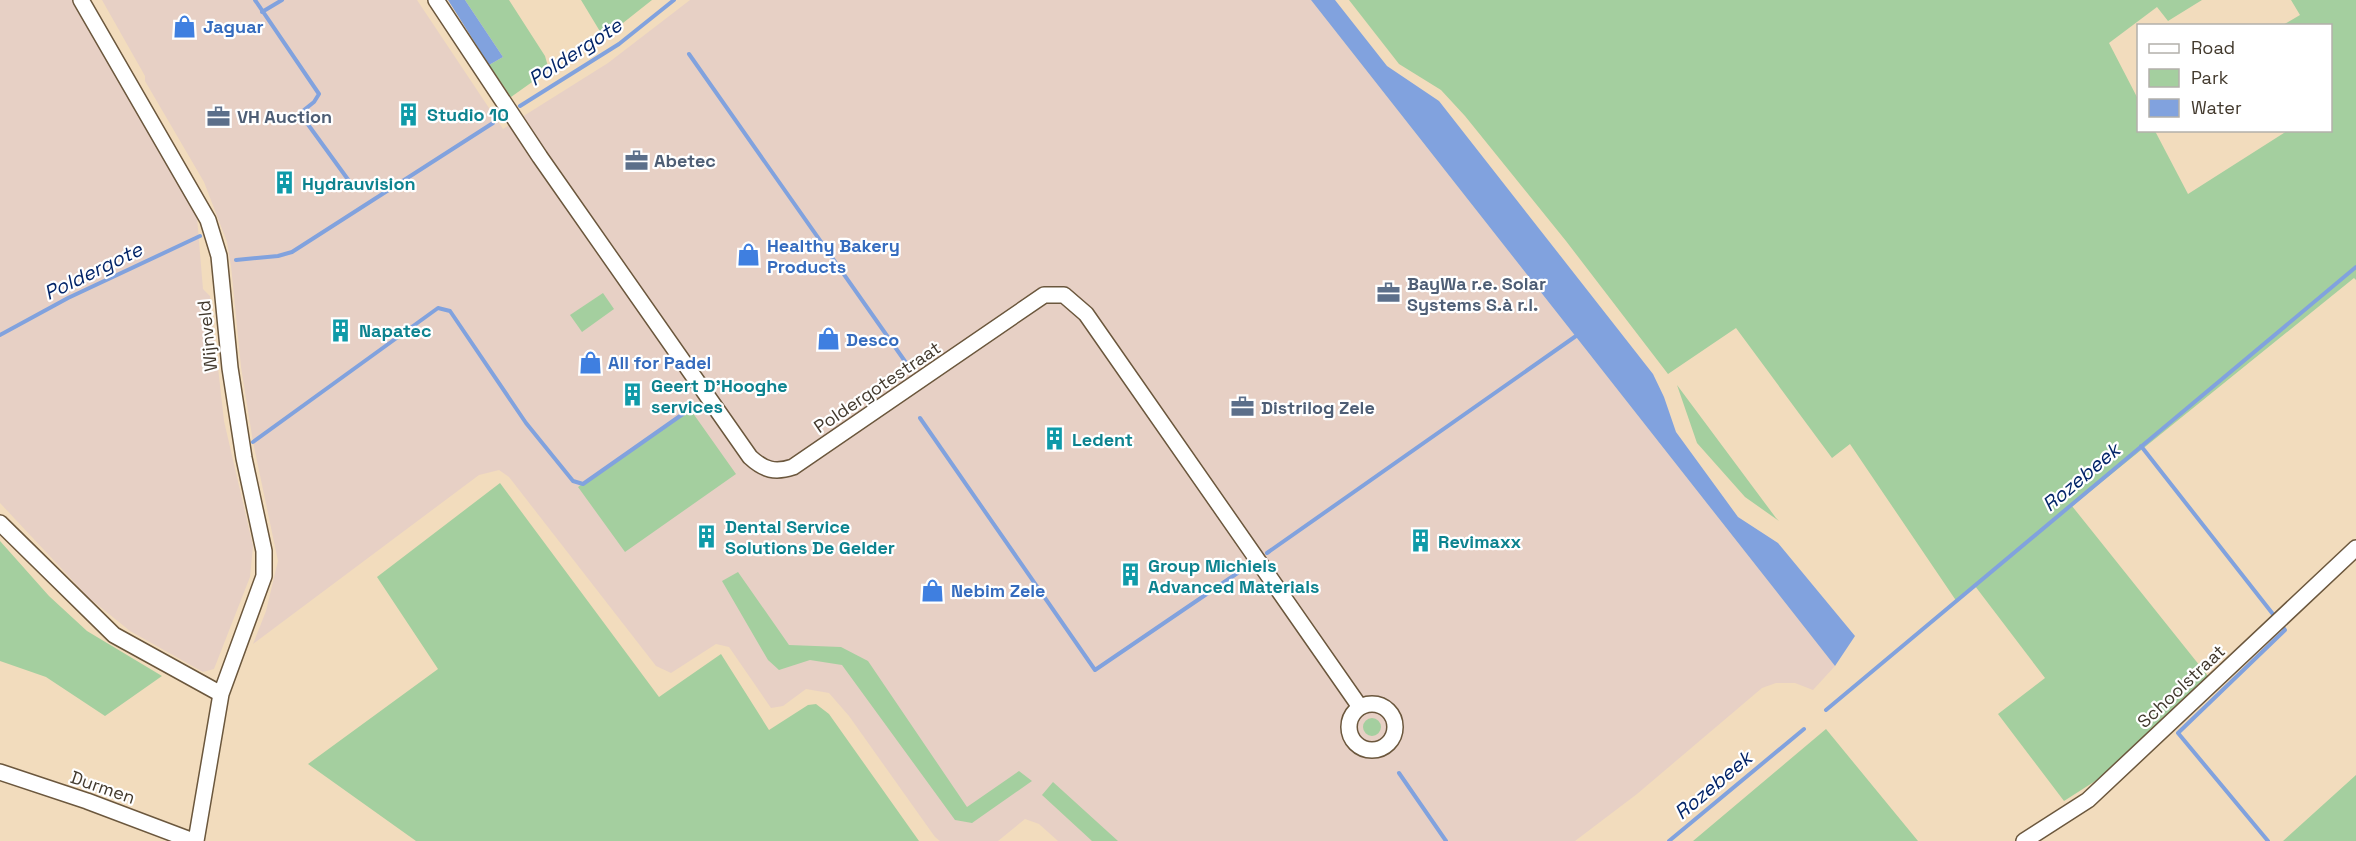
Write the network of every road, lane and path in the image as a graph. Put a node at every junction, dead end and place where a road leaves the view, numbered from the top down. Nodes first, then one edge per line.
1 (81, 0) edge
2 (436, 0) edge
3 (0, 524) edge
4 (2356, 548) edge
5 (221, 694) junction
6 (1360, 707) dead end
7 (0, 772) edge
8 (195, 841) edge
9 (2024, 841) edge

1 - 5 street, Wijnveld
2 - 6 street, Poldergotestraat
3 - 5 street
4 - 9 street, Schoolstraat
5 - 8 street, Wijnveld
7 - 8 street, Durmen

